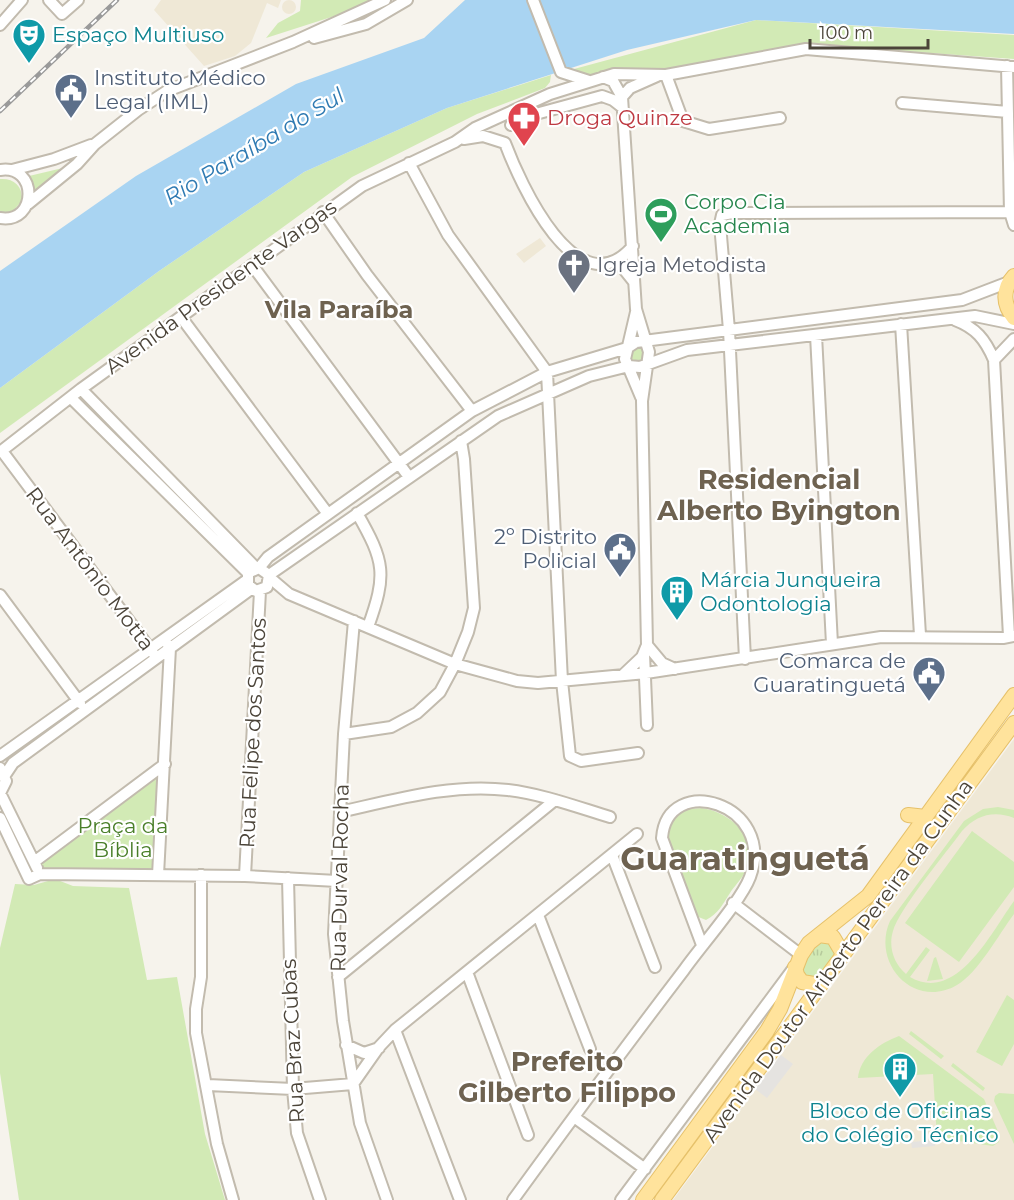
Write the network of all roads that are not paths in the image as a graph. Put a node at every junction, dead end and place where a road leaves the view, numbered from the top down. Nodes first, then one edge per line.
1 (22, 0) edge
2 (49, 0) edge
3 (78, 0) edge
4 (385, 0) edge
5 (406, 0) edge
6 (532, 0) edge
7 (0, 25) edge
8 (293, 42) junction
9 (1010, 67) edge
10 (560, 71) junction
11 (663, 74) junction
12 (603, 77) junction
13 (592, 82) junction
14 (550, 94) junction
15 (622, 102) junction
16 (902, 104) dead end
17 (520, 107) junction
18 (1008, 112) junction
19 (780, 118) dead end
20 (511, 125) junction
21 (455, 142) junction
22 (505, 143) junction
23 (94, 144) junction
24 (409, 164) junction
25 (6, 170) edge
26 (28, 204) junction
27 (323, 212) junction
28 (1010, 212) junction
29 (0, 218) edge
30 (12, 218) junction
31 (1014, 225) edge
32 (0, 228) edge
33 (633, 246) junction
34 (613, 262) junction
35 (252, 265) junction
36 (1012, 276) edge
37 (634, 282) junction
38 (636, 309) junction
39 (181, 317) junction
40 (950, 318) junction
41 (1014, 318) edge
42 (901, 324) junction
43 (1014, 324) edge
44 (729, 330) junction
45 (816, 335) junction
46 (1014, 339) edge
47 (645, 343) junction
48 (729, 345) junction
49 (627, 348) junction
50 (994, 360) junction
51 (646, 364) junction
52 (628, 366) junction
53 (547, 372) junction
54 (81, 390) junction
55 (550, 391) junction
56 (71, 398) junction
57 (642, 401) junction
58 (472, 411) junction
59 (460, 441) junction
60 (1, 452) edge
61 (399, 463) junction
62 (409, 477) junction
63 (357, 513) junction
64 (328, 514) junction
65 (269, 576) junction
66 (255, 580) junction
67 (289, 594) junction
68 (0, 595) edge
69 (354, 621) junction
70 (368, 627) junction
71 (920, 635) junction
72 (162, 638) junction
73 (1010, 638) edge
74 (832, 644) junction
75 (150, 647) junction
76 (170, 648) junction
77 (648, 650) junction
78 (157, 658) junction
79 (745, 659) junction
80 (455, 664) junction
81 (675, 669) junction
82 (649, 673) junction
83 (623, 675) junction
84 (562, 681) junction
85 (1014, 696) edge
86 (78, 699) junction
87 (85, 710) junction
88 (1014, 723) edge
89 (647, 725) dead end
90 (344, 734) junction
91 (638, 753) dead end
92 (0, 756) edge
93 (165, 764) junction
94 (2, 772) edge
95 (0, 793) edge
96 (555, 800) junction
97 (340, 812) junction
98 (908, 815) dead end
99 (610, 817) dead end
100 (926, 817) junction
101 (0, 818) edge
102 (637, 834) dead end
103 (612, 855) junction
104 (34, 862) junction
105 (40, 874) junction
106 (158, 875) junction
107 (201, 876) junction
108 (245, 876) junction
109 (288, 878) junction
110 (336, 881) junction
111 (733, 903) junction
112 (538, 915) junction
113 (819, 935) junction
114 (702, 945) junction
115 (843, 954) junction
116 (798, 961) junction
117 (655, 967) dead end
118 (467, 972) junction
119 (338, 977) junction
120 (820, 985) junction
121 (395, 1030) junction
122 (346, 1044) junction
123 (379, 1047) junction
124 (590, 1049) dead end
125 (353, 1084) junction
126 (208, 1086) junction
127 (293, 1089) junction
128 (574, 1116) junction
129 (528, 1135) dead end
130 (645, 1168) junction
131 (232, 1200) edge
132 (320, 1200) edge
133 (387, 1200) edge
134 (460, 1200) edge
135 (513, 1200) edge
136 (621, 1200) edge
137 (643, 1200) edge
138 (662, 1200) edge

1 - 7 street
2 - 3 street
4 - 8 street
5 - 8 street
6 - 10 street
8 - 23 street
9 - 11 street
9 - 18 street
10 - 13 street
10 - 14 street
11 - 12 street, Avenida Presidente Vargas
11 - 15 street
11 - 19 street
12 - 13 street, Avenida Presidente Vargas
12 - 15 street
13 - 14 street, Avenida Presidente Vargas
14 - 17 street, Avenida Presidente Vargas
15 - 20 street
15 - 33 street
16 - 18 street
17 - 20 street
17 - 21 street, Avenida Presidente Vargas
18 - 28 street
20 - 22 street
21 - 22 street, Avenida Presidente Vargas
21 - 24 street, Avenida Presidente Vargas
22 - 34 street
23 - 25 street
23 - 26 street
24 - 27 street, Avenida Presidente Vargas
24 - 53 street
25 - 26 street
26 - 30 street
27 - 35 street, Avenida Presidente Vargas
27 - 58 street
28 - 31 street
28 - 44 street
29 - 30 street
30 - 32 street
33 - 34 street
33 - 37 street
34 - 37 street
35 - 39 street, Avenida Presidente Vargas
35 - 61 street
36 - 41 main road
36 - 44 street
37 - 38 street
38 - 47 street
38 - 49 street
39 - 54 street, Avenida Presidente Vargas
39 - 64 street
40 - 42 street
40 - 43 street
40 - 50 street
42 - 45 street
42 - 71 street
44 - 47 street
44 - 48 street
45 - 48 street
45 - 74 street
46 - 50 street
47 - 49 street
47 - 51 street
48 - 51 street
48 - 79 street
49 - 52 street
49 - 53 street
50 - 73 street
51 - 52 street
51 - 57 street
52 - 55 street
52 - 57 street
53 - 55 street
53 - 58 street
54 - 56 street, Avenida Presidente Vargas
54 - 66 street
55 - 59 street
55 - 84 street
56 - 60 street, Avenida Presidente Vargas
56 - 66 street
57 - 77 street
58 - 61 street
59 - 62 street
59 - 80 street
60 - 75 street, Rua Antônio Motta
61 - 62 street
61 - 64 street
62 - 63 street
63 - 65 street
63 - 70 street
64 - 66 street
65 - 66 street
65 - 66 street
65 - 67 street
66 - 67 street
66 - 72 street
66 - 76 street
66 - 108 street, Rua Felipe dos Santos
67 - 69 street
68 - 86 street
69 - 70 street
69 - 90 street, Rua Durval Rocha
70 - 80 street
71 - 73 street
71 - 74 street
72 - 75 street
72 - 76 street
74 - 79 street
75 - 78 street, Rua Antônio Motta
75 - 86 street
76 - 78 street
76 - 93 street
77 - 81 street
77 - 82 street
77 - 83 street
78 - 87 street
79 - 81 street
80 - 84 street
80 - 90 street
81 - 82 street
82 - 83 street
82 - 89 street
83 - 84 street
84 - 91 street
85 - 100 main road, Avenida Doutor Ariberto Pereira da Cunha
86 - 87 street
86 - 92 street
87 - 94 street
88 - 115 main road, Avenida Doutor Ariberto Pereira da Cunha
90 - 97 street, Rua Durval Rocha
93 - 104 street
93 - 106 street
94 - 95 street
95 - 104 street
96 - 97 street
96 - 99 street
96 - 119 street
97 - 110 street, Rua Durval Rocha
98 - 100 main road
100 - 113 main road, Avenida Doutor Ariberto Pereira da Cunha
101 - 105 street
102 - 103 street
103 - 112 street
103 - 117 street
104 - 105 street
105 - 106 street
106 - 107 street
107 - 108 street
107 - 126 street
108 - 109 street
109 - 110 street
109 - 127 street, Rua Braz Cubas
110 - 119 street, Rua Durval Rocha
111 - 114 street
111 - 114 street
111 - 116 street
112 - 118 street
112 - 124 street
113 - 115 main road
113 - 116 main road, Avenida Doutor Ariberto Pereira da Cunha
114 - 128 street
115 - 120 main road, Avenida Doutor Ariberto Pereira da Cunha
116 - 120 main road
116 - 130 street, Avenida Doutor Ariberto Pereira da Cunha
116 - 137 main road, Avenida Doutor Ariberto Pereira da Cunha
118 - 121 street
118 - 129 street
119 - 122 street, Rua Durval Rocha
120 - 138 main road, Avenida Doutor Ariberto Pereira da Cunha
121 - 123 street
121 - 134 street
122 - 123 street
122 - 125 street, Rua Durval Rocha
123 - 125 street
125 - 127 street
125 - 133 street, Rua Durval Rocha
126 - 127 street
126 - 131 street
127 - 132 street, Rua Braz Cubas
128 - 130 street
128 - 135 street
130 - 136 street, Avenida Doutor Ariberto Pereira da Cunha

